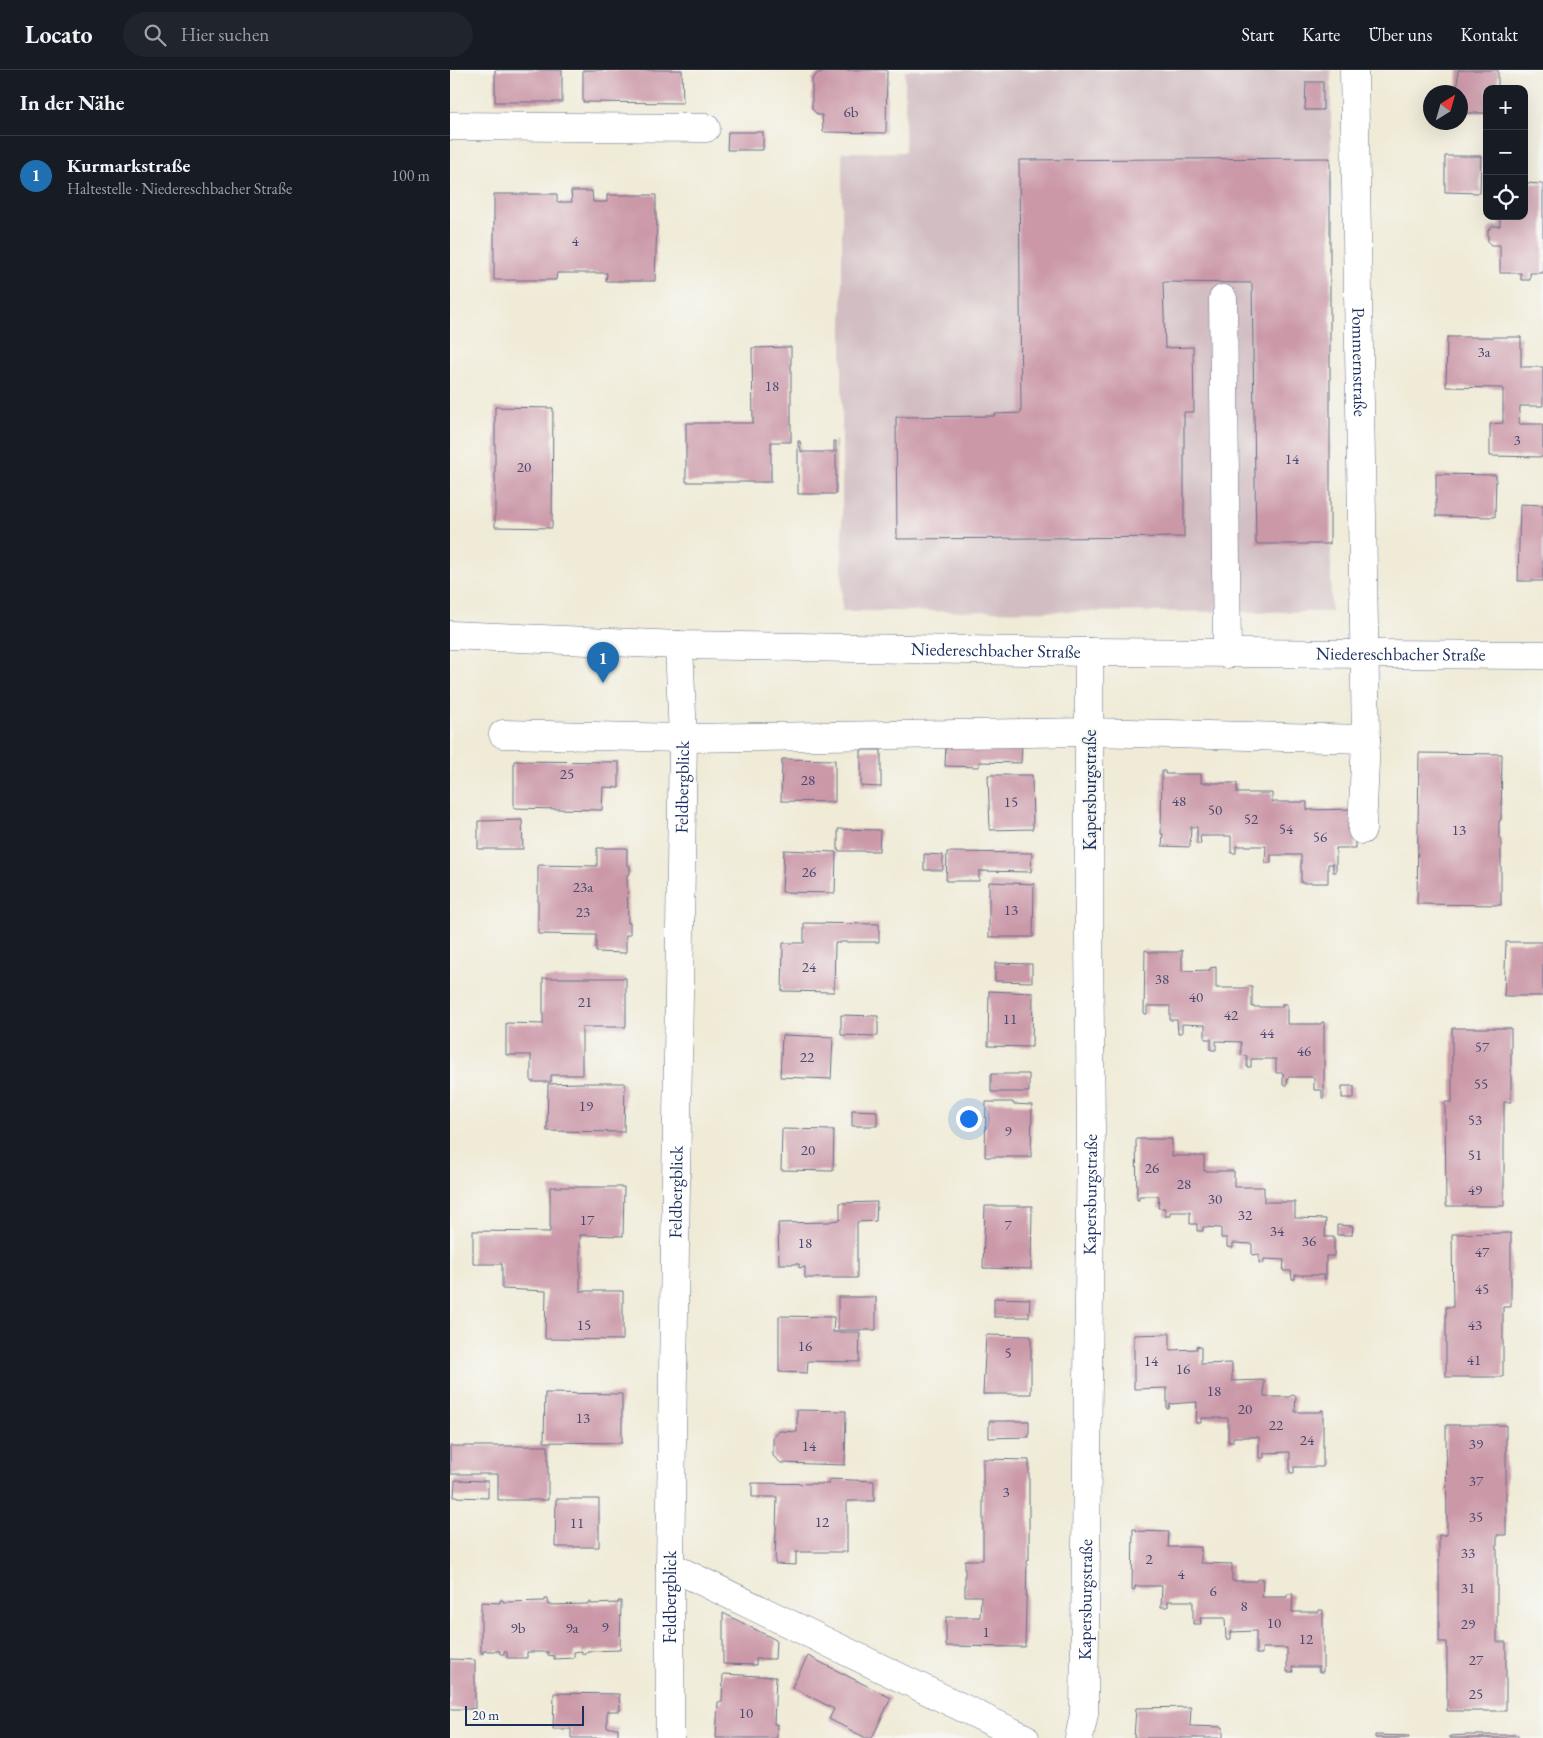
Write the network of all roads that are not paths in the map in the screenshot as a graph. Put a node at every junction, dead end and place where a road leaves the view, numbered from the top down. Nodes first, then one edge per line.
1 (1354, 70) edge
2 (450, 126) edge
3 (706, 128) dead end
4 (1223, 299) dead end
5 (450, 635) edge
6 (679, 645) junction
7 (1089, 652) junction
8 (1228, 654) junction
9 (1543, 654) edge
10 (1364, 655) junction
11 (1090, 732) junction
12 (503, 734) dead end
13 (683, 738) junction
14 (1366, 739) junction
15 (1362, 830) dead end
16 (670, 1566) junction
17 (670, 1738) edge
18 (1025, 1738) edge
19 (1079, 1738) edge

1 - 10 street, Pommernstraße
2 - 3 street
4 - 8 street
5 - 6 street, Niedereschbacher Straße
6 - 7 street, Niedereschbacher Straße
6 - 13 street, Feldbergblick
7 - 8 street, Niedereschbacher Straße
7 - 11 street, Kapersburgstraße
8 - 10 street, Niedereschbacher Straße
9 - 10 street, Niedereschbacher Straße
10 - 14 street, Pommernstraße
11 - 13 street
11 - 14 street
11 - 19 street, Kapersburgstraße
12 - 13 street
13 - 16 street, Feldbergblick
14 - 15 street, Pommernstraße
16 - 17 street, Feldbergblick
16 - 18 street

